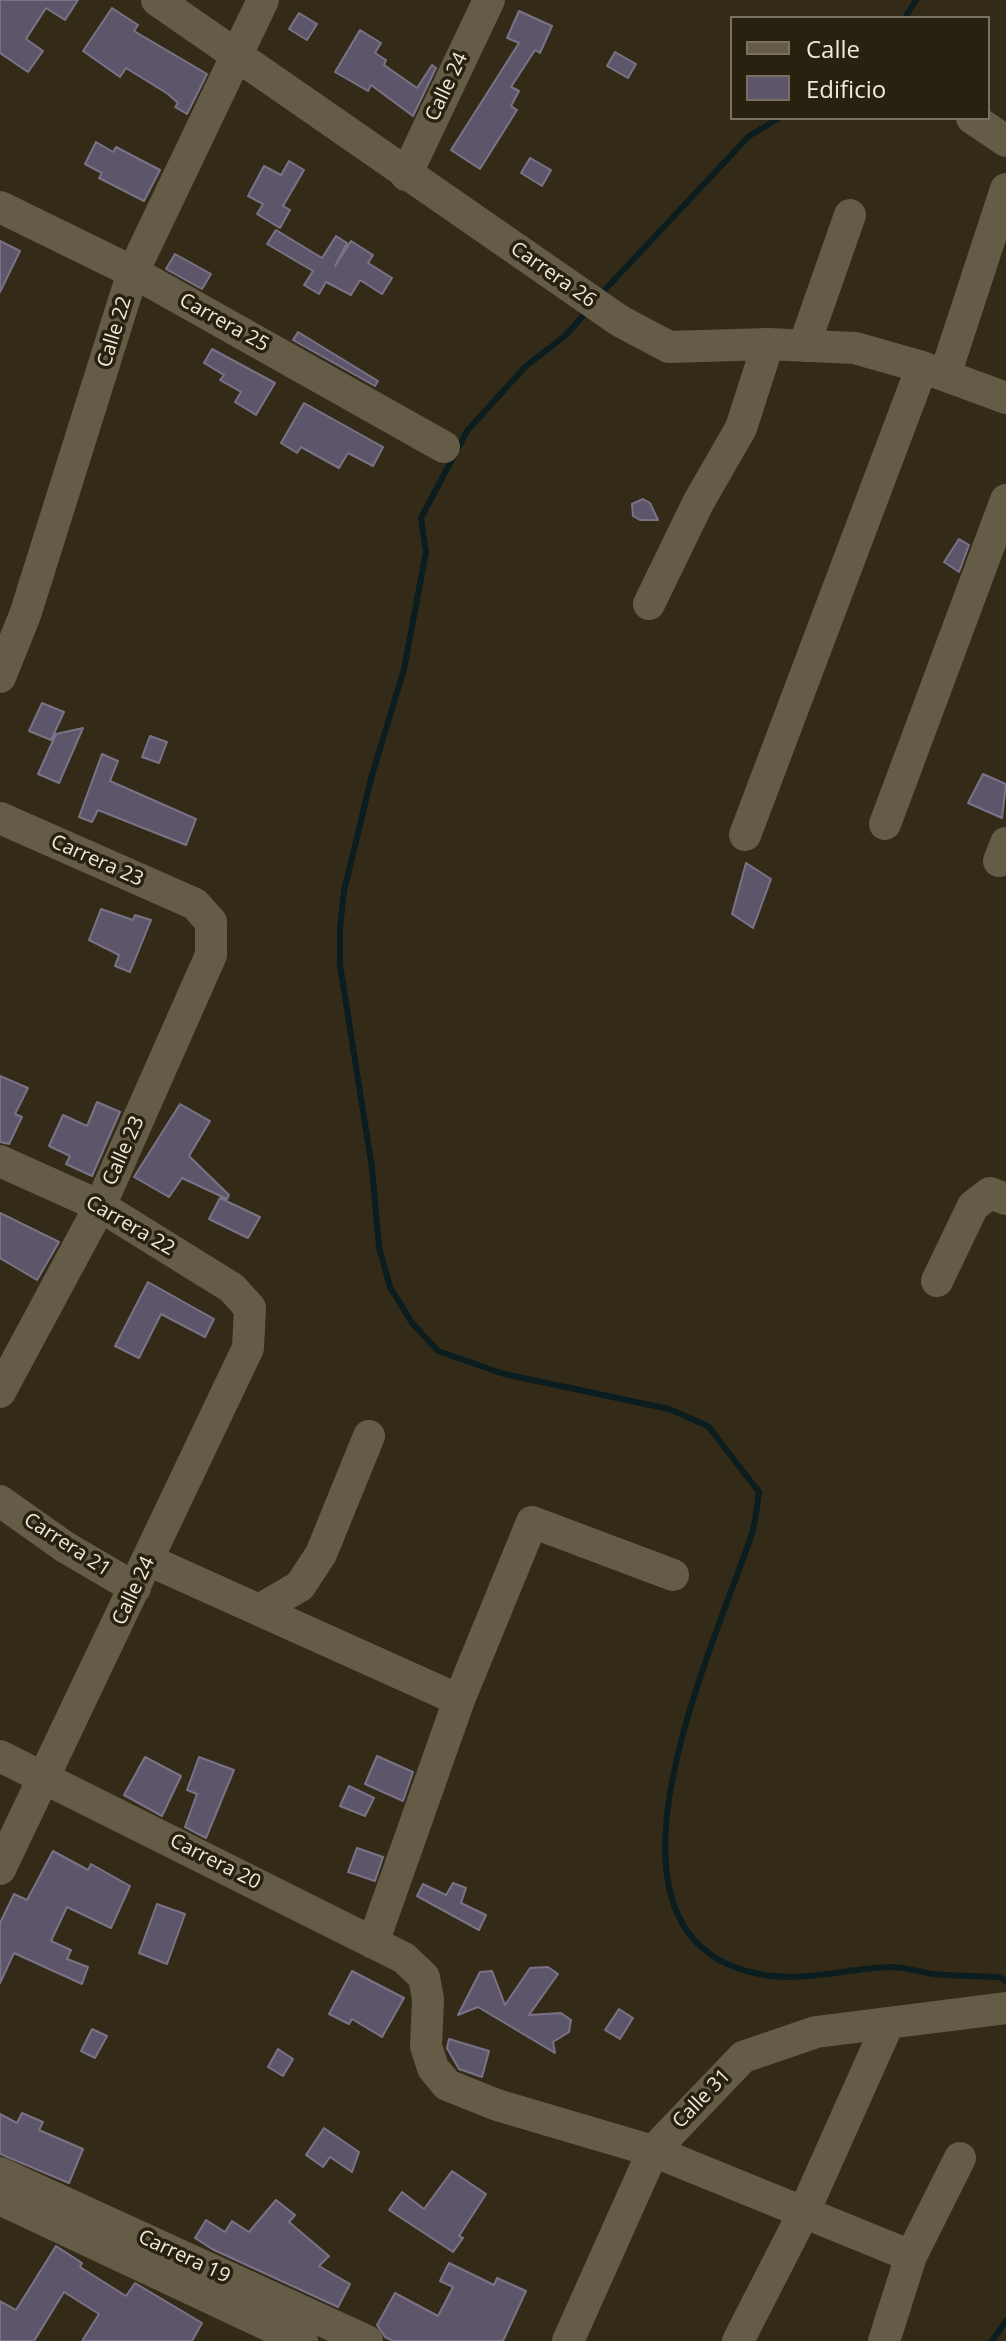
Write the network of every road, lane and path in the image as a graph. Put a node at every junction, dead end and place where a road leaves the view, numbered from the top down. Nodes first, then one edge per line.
1 (157, 0) edge
2 (263, 0) edge
3 (489, 0) edge
4 (238, 55) junction
5 (975, 120) edge
6 (1006, 141) edge
7 (406, 175) junction
8 (1006, 189) edge
9 (0, 207) edge
10 (850, 215) dead end
11 (133, 272) junction
12 (768, 344) junction
13 (804, 346) junction
14 (934, 371) junction
15 (1006, 398) edge
16 (444, 447) dead end
17 (1006, 500) edge
18 (649, 604) dead end
19 (0, 677) edge
20 (0, 818) edge
21 (885, 824) dead end
22 (745, 835) dead end
23 (195, 904) joint
24 (0, 1161) edge
25 (1006, 1199) edge
26 (100, 1206) junction
27 (937, 1281) dead end
28 (250, 1308) joint
29 (0, 1392) edge
30 (369, 1436) dead end
31 (0, 1501) edge
32 (142, 1574) junction
33 (673, 1575) dead end
34 (261, 1609) junction
35 (459, 1700) junction
36 (0, 1756) edge
37 (45, 1776) junction
38 (0, 1869) edge
39 (373, 1943) junction
40 (1006, 2008) edge
41 (888, 2024) junction
42 (653, 2151) junction
43 (960, 2158) dead end
44 (0, 2173) edge
45 (0, 2199) edge
46 (804, 2212) junction
47 (911, 2256) junction
48 (302, 2341) edge
49 (367, 2341) edge
50 (568, 2341) edge
51 (738, 2341) edge
52 (884, 2341) edge

1 - 4 street, Carrera 26
2 - 4 street, Calle 22
3 - 7 street, Calle 24
4 - 7 street, Carrera 26
4 - 11 street, Calle 22
5 - 6 street
7 - 12 street, Carrera 26
8 - 14 street
9 - 11 street, Carrera 25
10 - 13 street
11 - 16 street, Carrera 25
11 - 19 street, Calle 22
12 - 13 street, Carrera 26
12 - 18 street
13 - 14 street, Carrera 26
14 - 15 street, Carrera 26
14 - 22 street
17 - 21 street
20 - 23 street, Carrera 23
23 - 26 street, Calle 23
24 - 26 street, Carrera 22
25 - 27 street
26 - 28 street, Carrera 22
26 - 29 street, Calle 23
28 - 32 street, Calle 24
30 - 34 street
31 - 32 street, Carrera 21
32 - 34 street, Carrera 21
32 - 37 street, Calle 24
33 - 35 street
34 - 35 street, Carrera 21
35 - 39 street
36 - 37 street, Carrera 20
37 - 38 street, Calle 24
37 - 39 street, Carrera 20
39 - 42 street, Carrera 20
40 - 41 street, Calle 31
41 - 42 street, Calle 31
41 - 46 street
42 - 46 street
42 - 50 street, Calle 31
43 - 47 street
44 - 49 street, Carrera 19
45 - 48 street, Carrera 19
46 - 47 street
46 - 51 street
47 - 52 street

